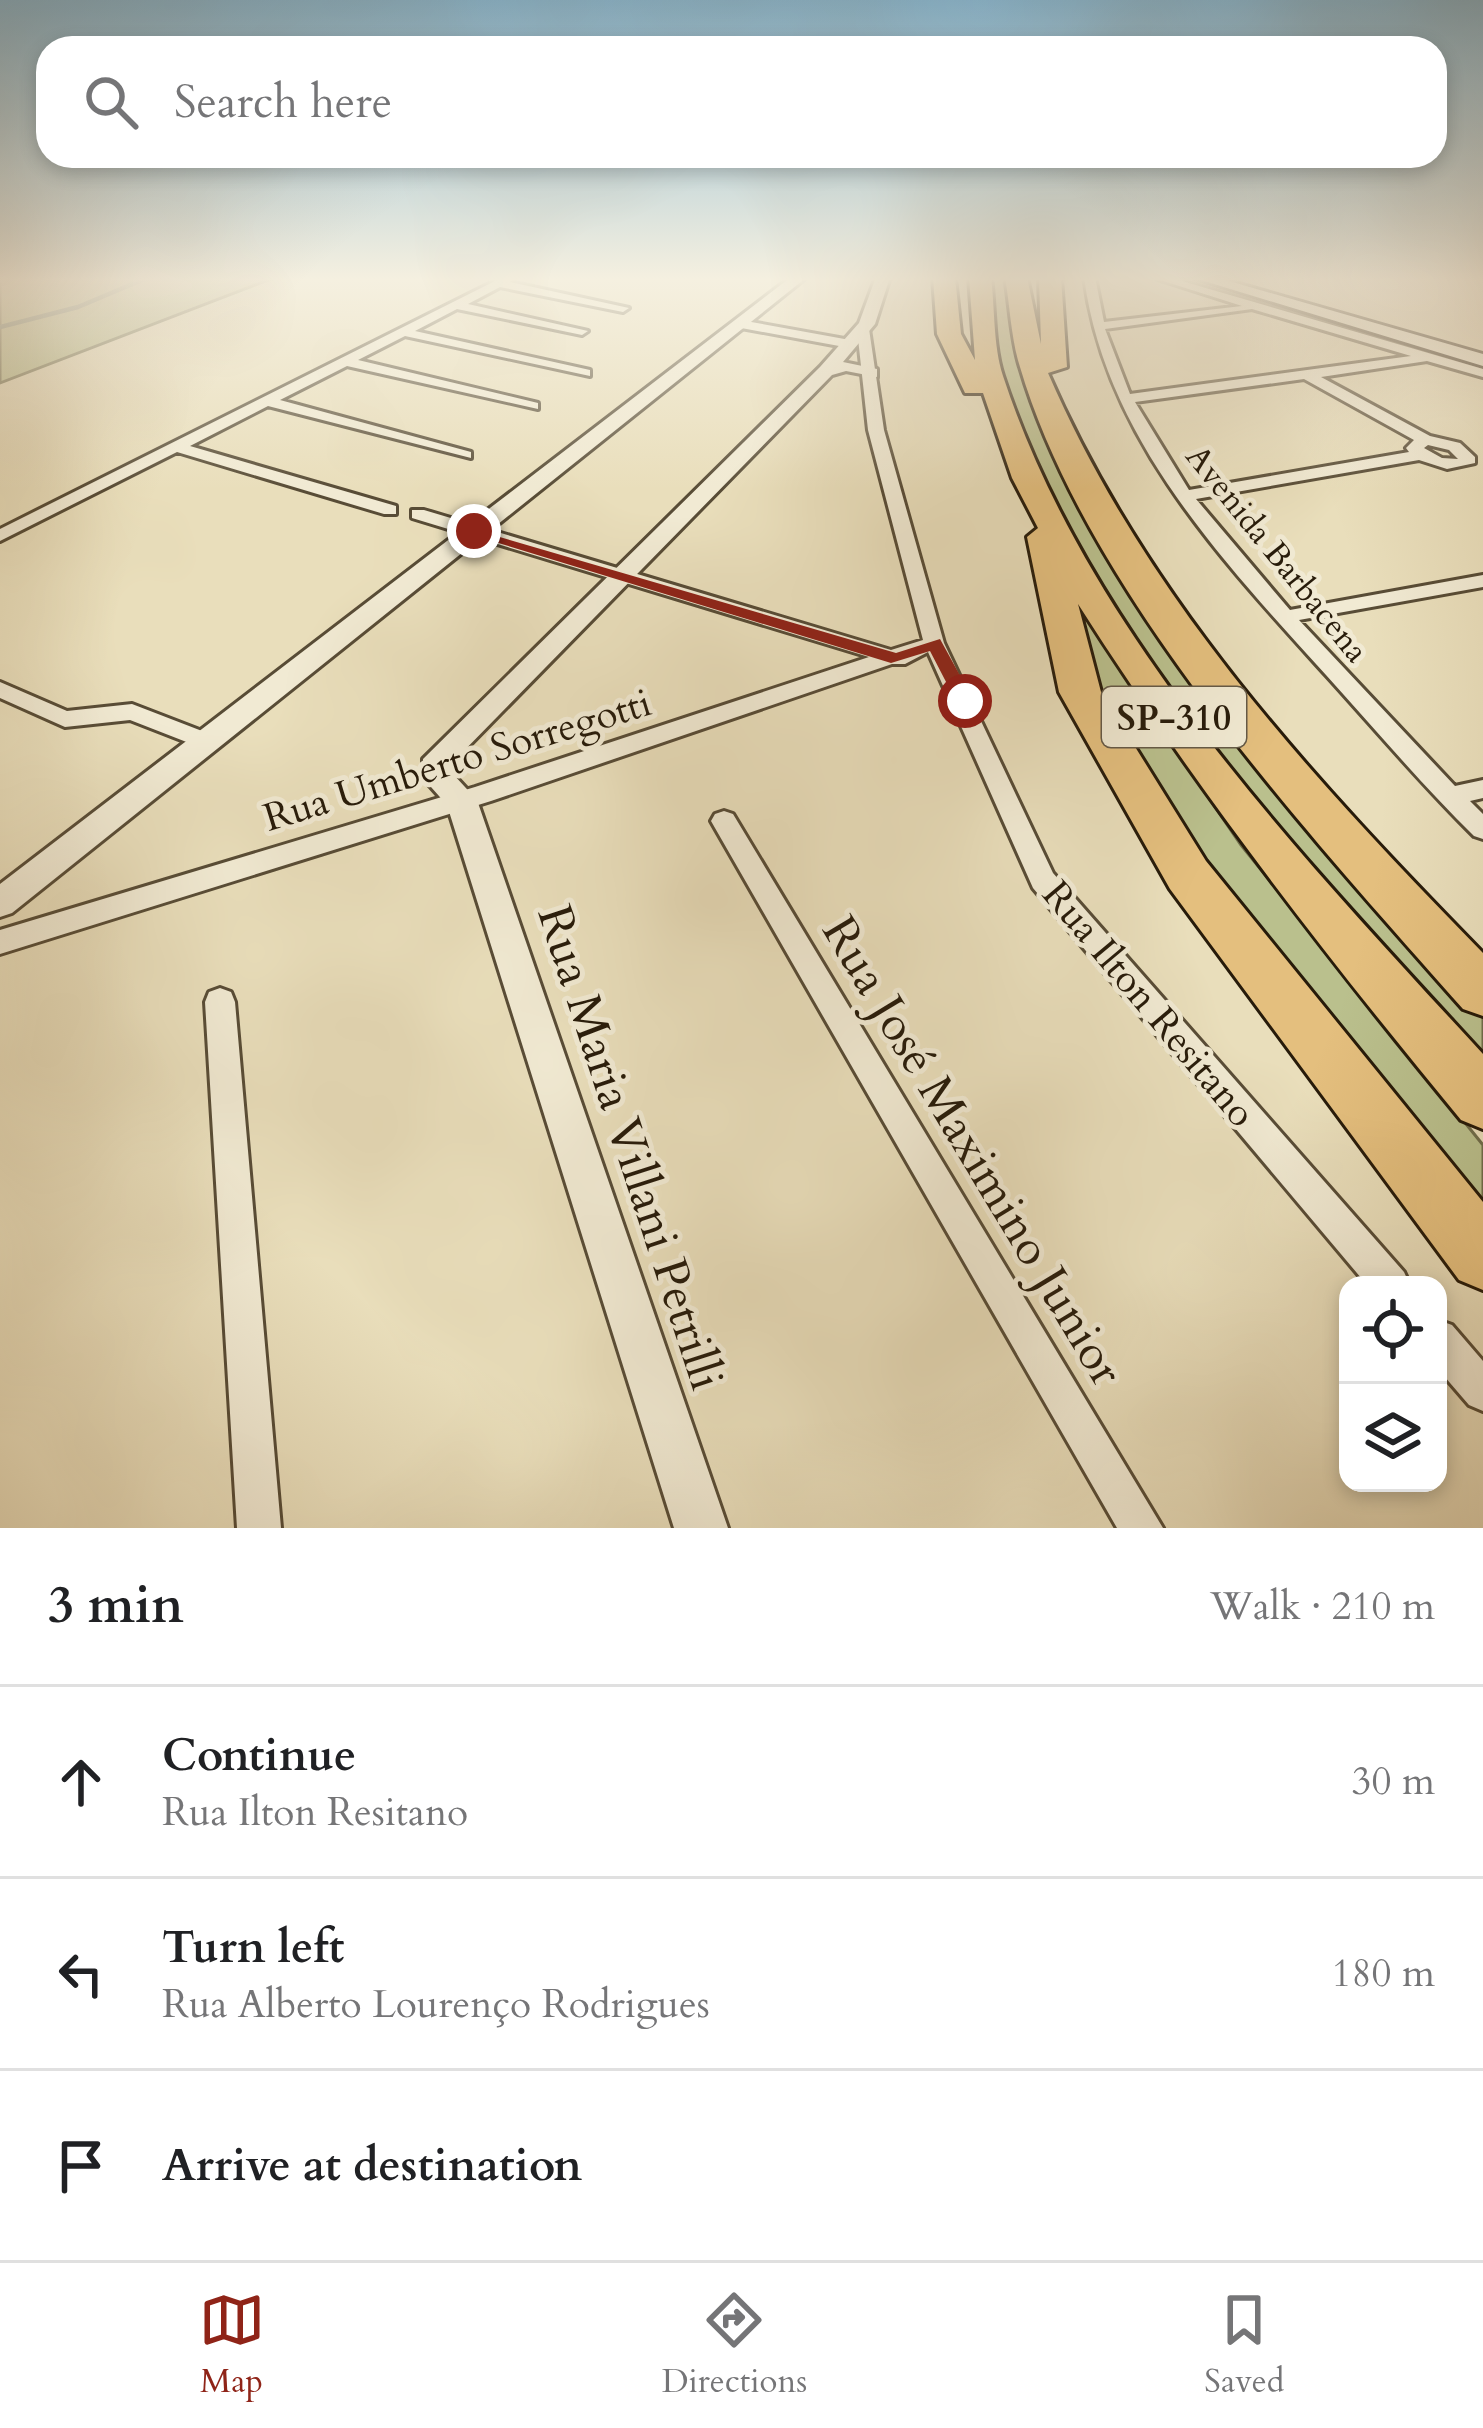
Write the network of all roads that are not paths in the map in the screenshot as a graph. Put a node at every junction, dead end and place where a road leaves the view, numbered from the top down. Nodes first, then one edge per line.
1 (372, 348) edge
2 (476, 348) edge
3 (709, 348) edge
4 (846, 348) edge
5 (861, 348) edge
6 (954, 348) edge
7 (983, 348) edge
8 (1027, 348) edge
9 (1054, 348) edge
10 (1107, 348) edge
11 (1406, 348) edge
12 (1444, 348) edge
13 (1431, 357) junction
14 (1483, 360) edge
15 (345, 362) junction
16 (826, 371) junction
17 (585, 373) dead end
18 (872, 373) junction
19 (1483, 373) edge
20 (1309, 376) junction
21 (1126, 399) junction
22 (267, 400) junction
23 (533, 406) dead end
24 (1483, 446) edge
25 (176, 447) junction
26 (1423, 448) junction
27 (1012, 449) junction
28 (465, 455) dead end
29 (1461, 456) junction
30 (1077, 468) junction
31 (1483, 477) edge
32 (1184, 496) junction
33 (1034, 499) junction
34 (390, 510) dead end
35 (418, 514) dead end
36 (474, 531) junction
37 (0, 536) edge
38 (625, 574) junction
39 (1483, 581) edge
40 (1285, 617) junction
41 (934, 643) junction
42 (898, 659) junction
43 (0, 689) edge
44 (207, 742) junction
45 (1483, 789) edge
46 (1449, 797) junction
47 (461, 800) junction
48 (724, 821) dead end
49 (1483, 829) edge
50 (0, 903) edge
51 (0, 942) edge
52 (1483, 991) edge
53 (220, 1002) dead end
54 (1483, 1099) edge
55 (1483, 1256) edge
56 (1383, 1276) edge
57 (1447, 1349) edge
58 (1483, 1390) edge
59 (259, 1528) edge
60 (701, 1528) edge
61 (1141, 1528) edge

1 - 15 street
2 - 17 street
3 - 36 street
4 - 16 street, Rua Maria Villani Petrilli
5 - 18 street, Rua Ilton Resitano
6 - 27 highway
7 - 27 highway, SP-310
8 - 30 highway, SP-310
9 - 30 highway
10 - 21 street, Avenida Barbacena
11 - 13 street
12 - 14 main road
13 - 19 street
13 - 20 street
15 - 22 street
15 - 23 street
16 - 18 street
16 - 38 street, Rua Maria Villani Petrilli
18 - 41 street, Rua Ilton Resitano
20 - 21 street
20 - 26 street
21 - 32 street, Avenida Barbacena
22 - 25 street
22 - 28 street
24 - 29 street
25 - 34 street
25 - 37 street
26 - 29 street
26 - 32 street
27 - 33 highway, SP-310
29 - 31 street
30 - 52 highway, SP-310
32 - 40 street, Avenida Barbacena
33 - 54 highway, SP-310
33 - 55 highway
35 - 36 street
36 - 38 street
36 - 44 street
38 - 42 street
38 - 47 street, Rua Maria Villani Petrilli
39 - 40 street
40 - 46 street, Avenida Barbacena
41 - 42 street, Rua Umberto Sorregotti
41 - 56 street, Rua Ilton Resitano
42 - 47 street, Rua Umberto Sorregotti
43 - 44 street
44 - 50 street
45 - 46 street
46 - 49 street, Avenida Barbacena
47 - 51 street, Rua Umberto Sorregotti
47 - 60 street, Rua Maria Villani Petrilli
48 - 61 street, Rua José Maximino Junior
53 - 59 street
57 - 58 street

